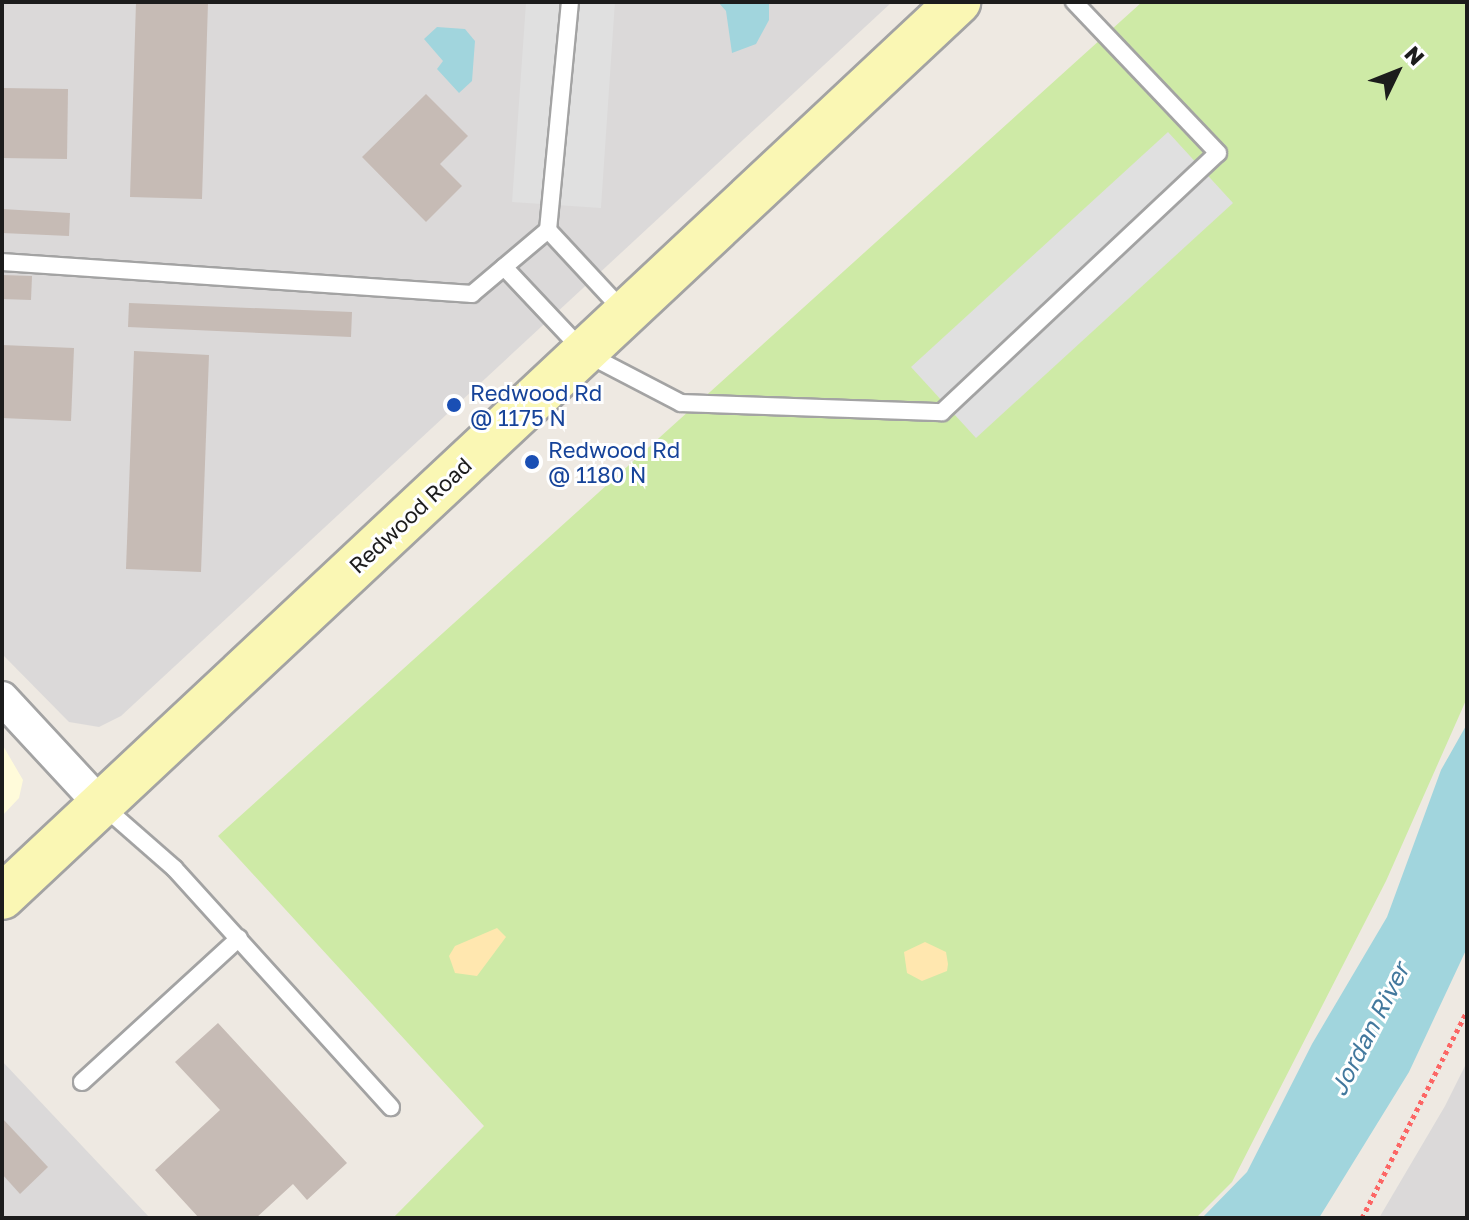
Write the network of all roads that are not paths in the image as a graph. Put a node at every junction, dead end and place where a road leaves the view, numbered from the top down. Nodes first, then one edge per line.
1 (570, 2) edge
2 (958, 2) edge
3 (1074, 2) edge
4 (548, 230) junction
5 (2, 262) edge
6 (504, 267) junction
7 (626, 314) junction
8 (585, 353) junction
9 (2, 698) edge
10 (100, 804) junction
11 (2, 897) edge
12 (239, 938) junction
13 (82, 1082) dead end
14 (391, 1107) dead end

1 - 4 lane
2 - 7 main road, Redwood Road
3 - 8 lane
4 - 6 lane
4 - 7 lane
5 - 6 lane
6 - 8 lane
7 - 8 main road, Redwood Road
8 - 10 main road, Redwood Road
9 - 10 street
10 - 11 main road, Redwood Road
10 - 12 lane
12 - 13 lane
12 - 14 lane

